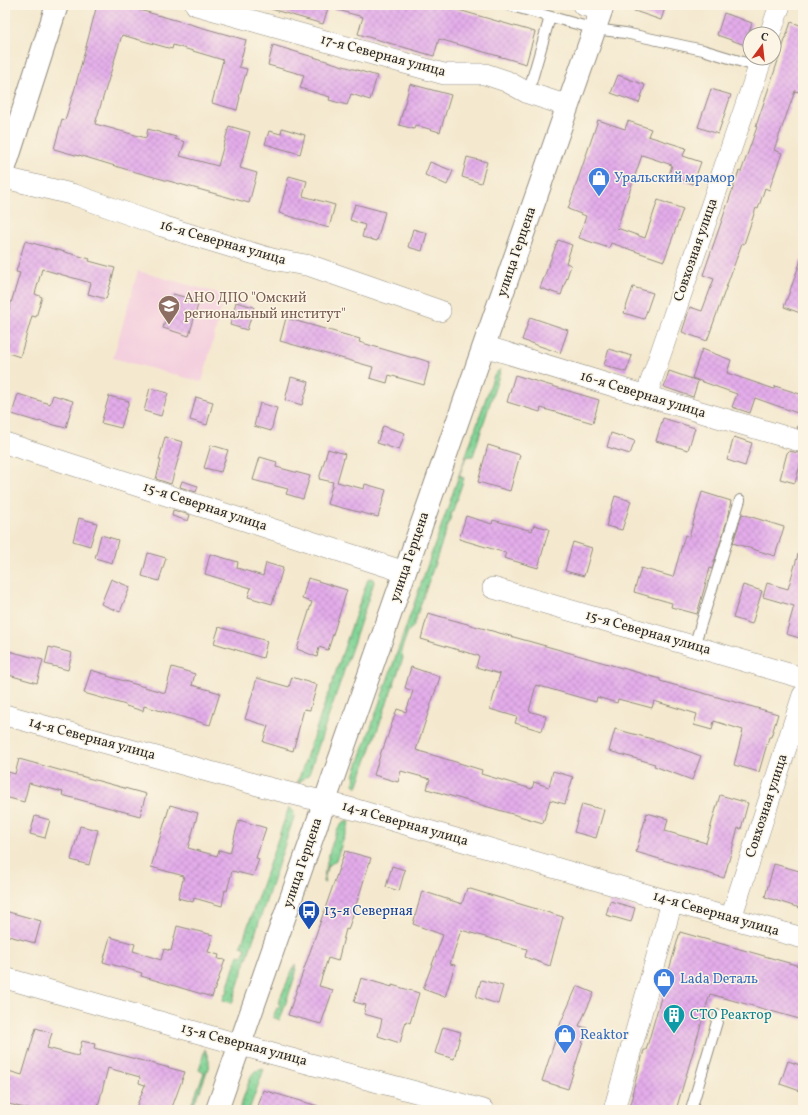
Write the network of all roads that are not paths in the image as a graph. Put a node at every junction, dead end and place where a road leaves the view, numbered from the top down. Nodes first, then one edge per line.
1 (57, 5) edge
2 (196, 5) edge
3 (508, 5) edge
4 (780, 5) edge
5 (595, 12) edge
6 (550, 17) junction
7 (773, 26) edge
8 (742, 58) edge
9 (760, 66) edge
10 (528, 93) junction
11 (568, 106) junction
12 (5, 167) edge
13 (5, 178) edge
14 (440, 311) dead end
15 (484, 346) junction
16 (646, 396) junction
17 (803, 442) edge
18 (5, 443) edge
19 (740, 500) dead end
20 (405, 572) junction
21 (493, 588) dead end
22 (694, 646) junction
23 (803, 678) edge
24 (803, 695) edge
25 (5, 715) edge
26 (325, 801) junction
27 (672, 902) junction
28 (731, 918) junction
29 (803, 938) edge
30 (5, 978) edge
31 (719, 1015) dead end
32 (240, 1044) junction
33 (217, 1110) edge
34 (483, 1110) edge
35 (614, 1110) edge
36 (691, 1110) edge

1 - 12 main road
2 - 10 street, 17-я Северная улица
3 - 6 lane
4 - 7 street
5 - 6 lane
5 - 8 lane
5 - 11 main road, улица Герцена
6 - 10 lane
9 - 16 street, Совхозная улица
10 - 11 street, 17-я Северная улица
11 - 15 main road, улица Герцена
13 - 14 street, 16-я Северная улица
15 - 16 street, 16-я Северная улица
15 - 20 main road, улица Герцена
16 - 17 street, 16-я Северная улица
18 - 20 street, 15-я Северная улица
19 - 22 lane
20 - 26 main road, улица Герцена
21 - 22 street, 15-я Северная улица
22 - 23 street, 15-я Северная улица
24 - 28 street, Совхозная улица
25 - 26 street, 14-я Северная улица
26 - 27 street, 14-я Северная улица
26 - 32 main road, улица Герцена
27 - 28 street, 14-я Северная улица
27 - 35 street
28 - 29 street, 14-я Северная улица
30 - 32 street, 13-я Северная улица
31 - 36 lane
32 - 33 main road, улица Герцена
32 - 34 street, 13-я Северная улица

